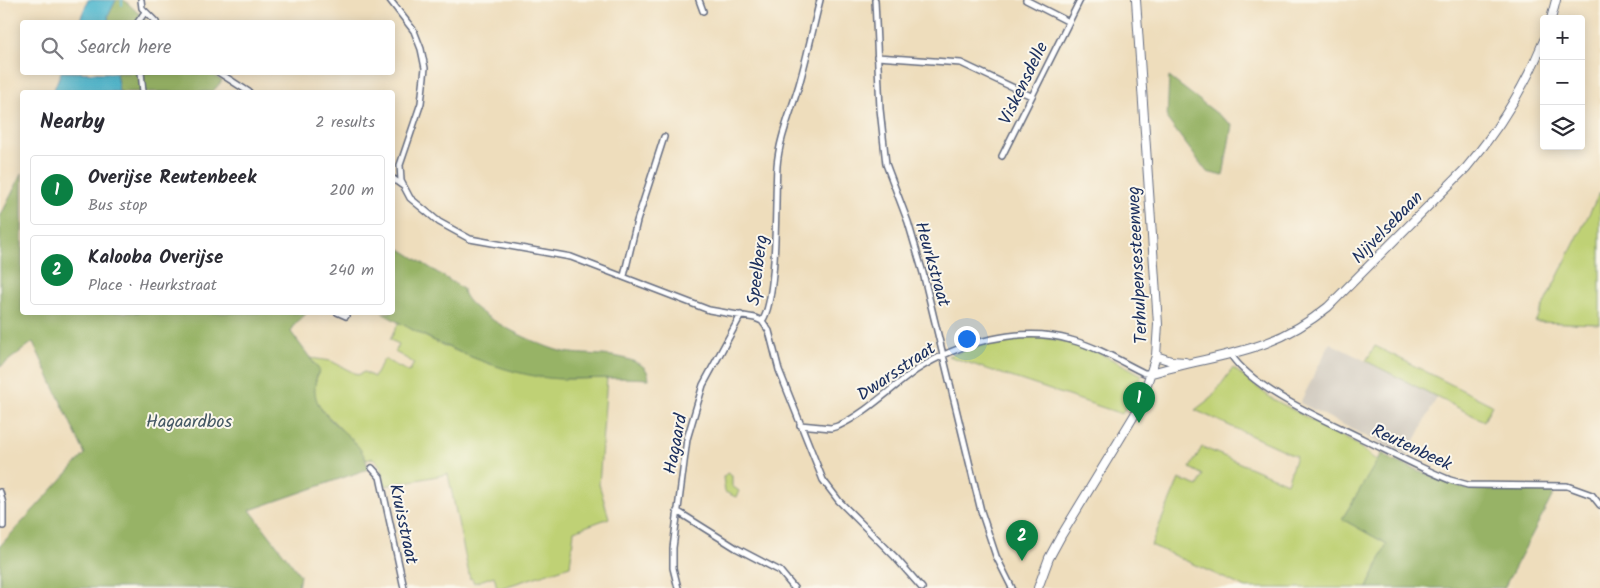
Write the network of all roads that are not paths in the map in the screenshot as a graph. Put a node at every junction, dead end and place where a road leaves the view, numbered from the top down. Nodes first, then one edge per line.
1 (142, 0) edge
2 (390, 0) edge
3 (699, 0) edge
4 (820, 0) edge
5 (875, 0) edge
6 (1026, 0) edge
7 (1080, 0) edge
8 (1136, 0) edge
9 (1556, 0) edge
10 (703, 11) dead end
11 (145, 12) junction
12 (1552, 15) edge
13 (139, 20) edge
14 (154, 20) edge
15 (1069, 22) junction
16 (1540, 49) edge
17 (877, 57) junction
18 (141, 75) edge
19 (223, 75) edge
20 (143, 90) edge
21 (246, 90) edge
22 (1031, 96) junction
23 (664, 137) dead end
24 (1002, 156) dead end
25 (395, 180) edge
26 (403, 186) junction
27 (624, 276) junction
28 (741, 316) junction
29 (762, 322) junction
30 (943, 355) junction
31 (1156, 356) junction
32 (1231, 356) junction
33 (1192, 362) junction
34 (1152, 373) junction
35 (800, 425) junction
36 (372, 468) dead end
37 (0, 492) edge
38 (1600, 505) edge
39 (677, 511) junction
40 (3, 526) dead end
41 (404, 588) edge
42 (678, 588) edge
43 (794, 588) edge
44 (922, 588) edge
45 (1012, 588) edge
46 (1038, 588) edge

1 - 11 street
2 - 26 street
3 - 10 street
4 - 29 street, Speelberg
5 - 17 street, Heurkstraat
6 - 15 street
7 - 15 street, Viskensdelle
8 - 31 main road, Terhulpensesteenweg
9 - 12 main road
11 - 13 street
11 - 14 street
15 - 22 street, Viskensdelle
16 - 32 main road, Nijvelsebaan
17 - 22 street
17 - 30 street, Heurkstraat
18 - 20 street
19 - 21 street
22 - 24 street, Viskensdelle
23 - 27 street
25 - 26 street
26 - 27 street
27 - 28 street
28 - 29 street
28 - 39 street, Hagaard
29 - 35 street, Speelberg
30 - 34 street, Dwarsstraat
30 - 35 street, Dwarsstraat
30 - 45 street, Heurkstraat
31 - 33 main road, Nijvelsebaan
31 - 34 main road, Terhulpensesteenweg
32 - 33 main road, Nijvelsebaan
32 - 38 street, Reutenbeek
33 - 34 main road, Nijvelsebaan
34 - 46 main road, Terhulpensesteenweg
35 - 44 street, Speelberg
36 - 41 street, Kruisstraat
37 - 40 street
39 - 42 street, Hagaard
39 - 43 street

